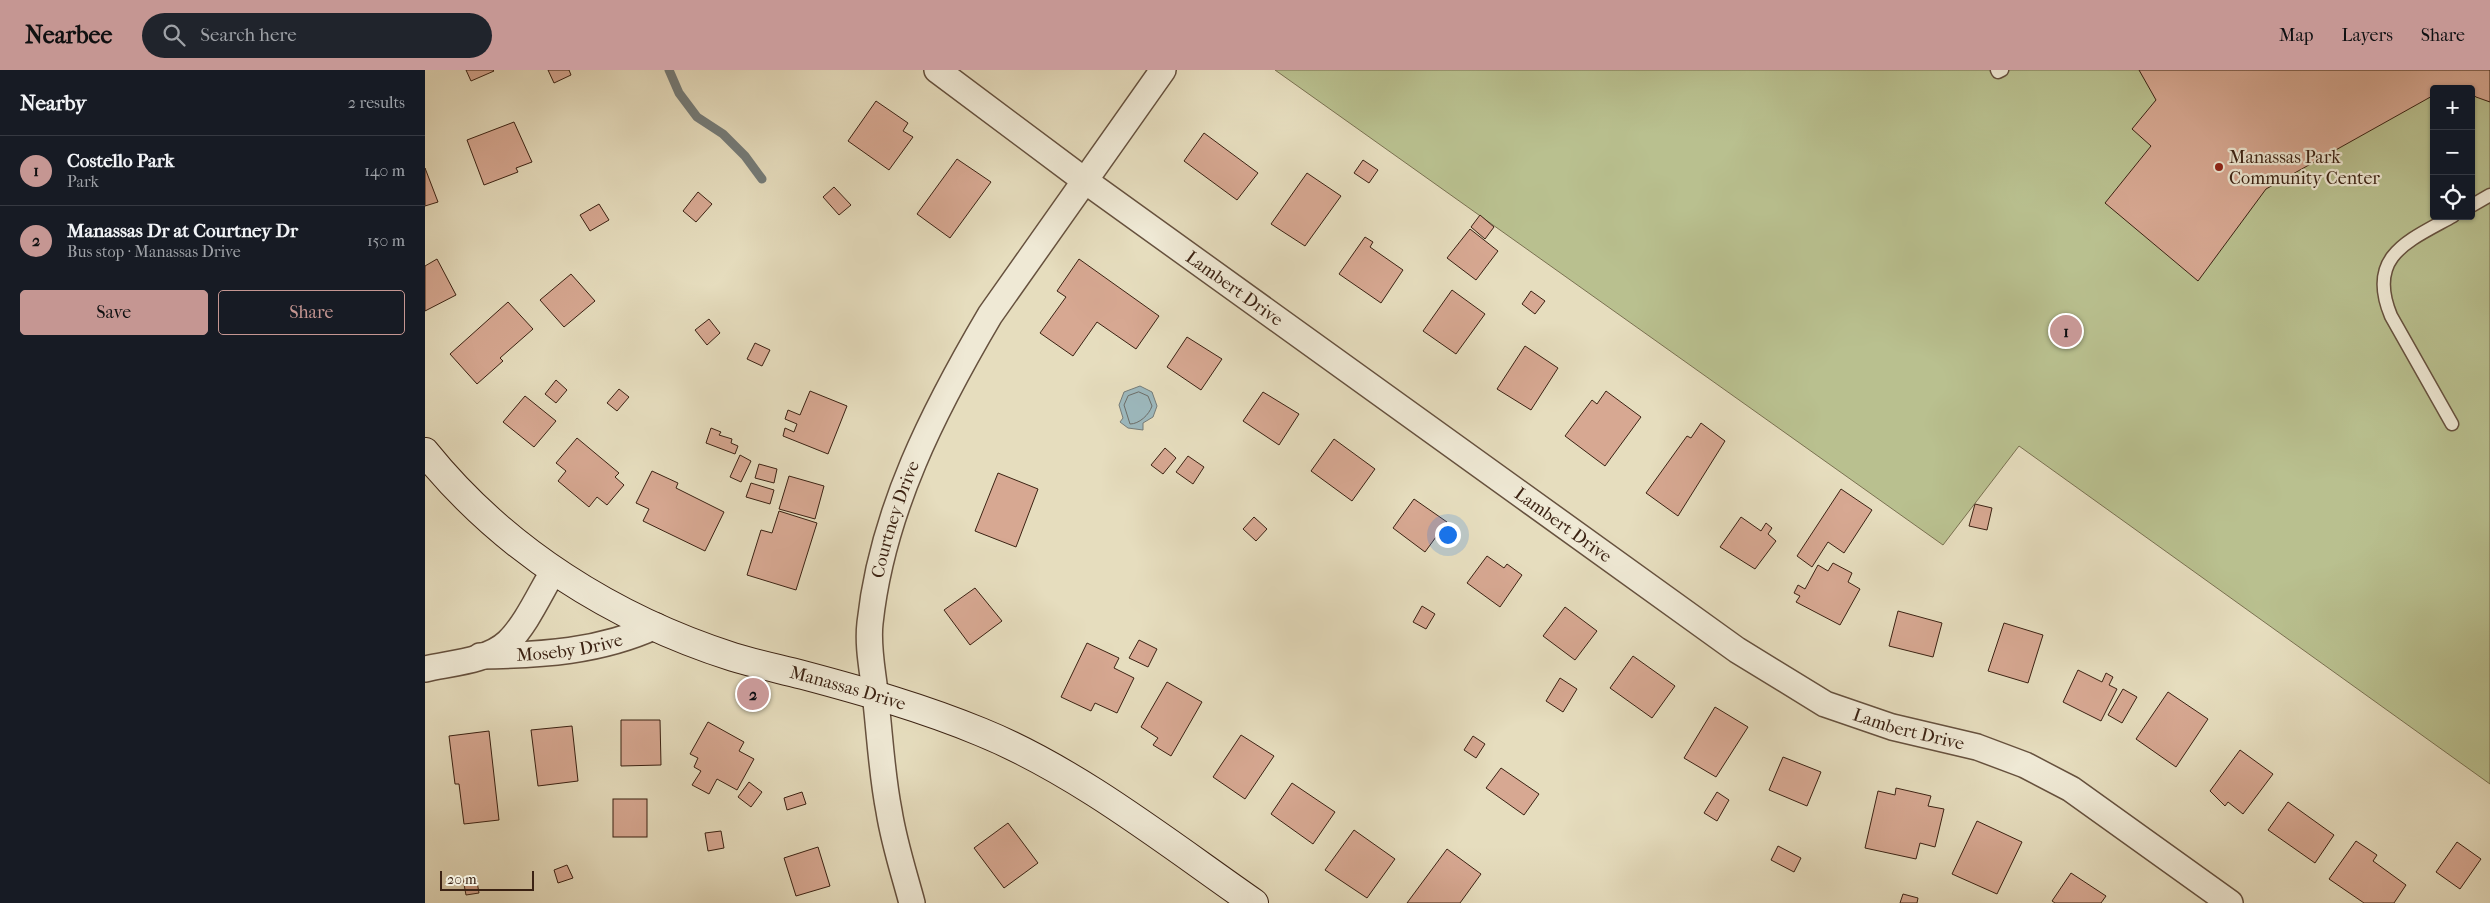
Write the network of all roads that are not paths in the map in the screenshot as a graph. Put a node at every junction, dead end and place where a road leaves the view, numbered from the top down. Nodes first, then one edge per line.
1 (937, 70) edge
2 (1163, 70) edge
3 (1997, 70) edge
4 (2002, 70) edge
5 (1084, 180) junction
6 (2490, 195) edge
7 (2475, 204) edge
8 (2446, 220) edge
9 (2452, 424) dead end
10 (425, 452) edge
11 (554, 570) junction
12 (656, 626) junction
13 (480, 656) junction
14 (425, 669) edge
15 (876, 695) junction
16 (912, 903) edge
17 (1254, 903) edge
18 (2230, 903) edge

1 - 5 street, Lambert Drive
2 - 5 street, Courtney Drive
3 - 4 lane
5 - 15 street, Courtney Drive
5 - 18 street, Lambert Drive
6 - 7 lane
8 - 9 lane
10 - 11 main road, Manassas Drive
11 - 12 main road, Manassas Drive
11 - 13 street, Moseby Drive
12 - 13 street, Moseby Drive
12 - 15 main road, Manassas Drive
13 - 14 street, Moseby Drive
15 - 16 street, Courtney Drive
15 - 17 main road, Manassas Drive

